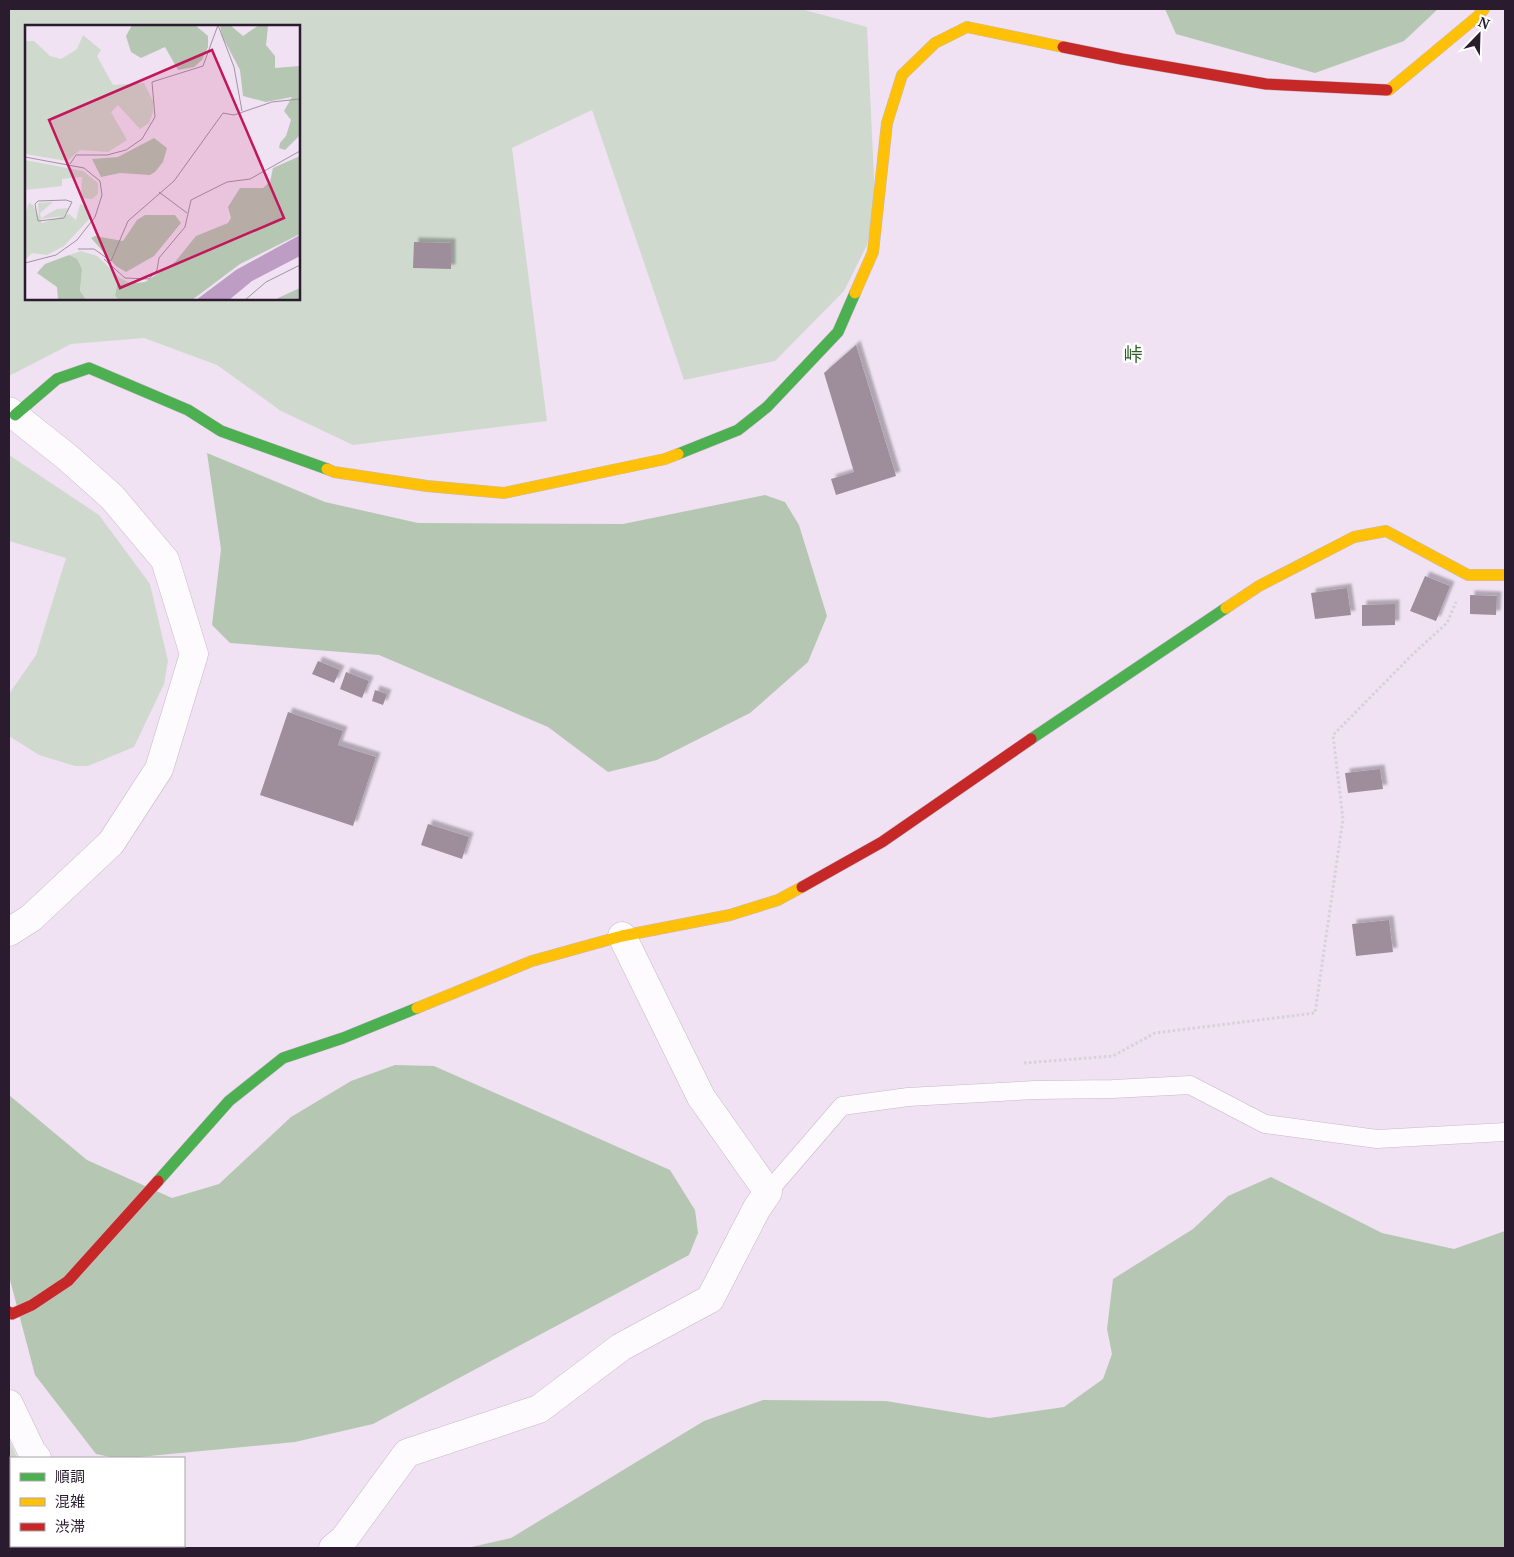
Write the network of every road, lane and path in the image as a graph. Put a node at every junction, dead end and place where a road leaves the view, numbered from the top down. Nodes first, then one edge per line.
1 (1484, 9) edge
2 (12, 413) edge
3 (1468, 575) junction
4 (1505, 575) edge
5 (9, 932) edge
6 (622, 936) junction
7 (1155, 1033) dead end
8 (1505, 1132) edge
9 (768, 1192) junction
10 (9, 1312) edge
11 (9, 1404) edge
12 (36, 1457) edge
13 (333, 1548) edge

1 - 2 street
2 - 5 street
3 - 4 street
3 - 6 street
3 - 7 path
6 - 9 street
6 - 10 street
8 - 9 lane
9 - 13 street
11 - 12 street

